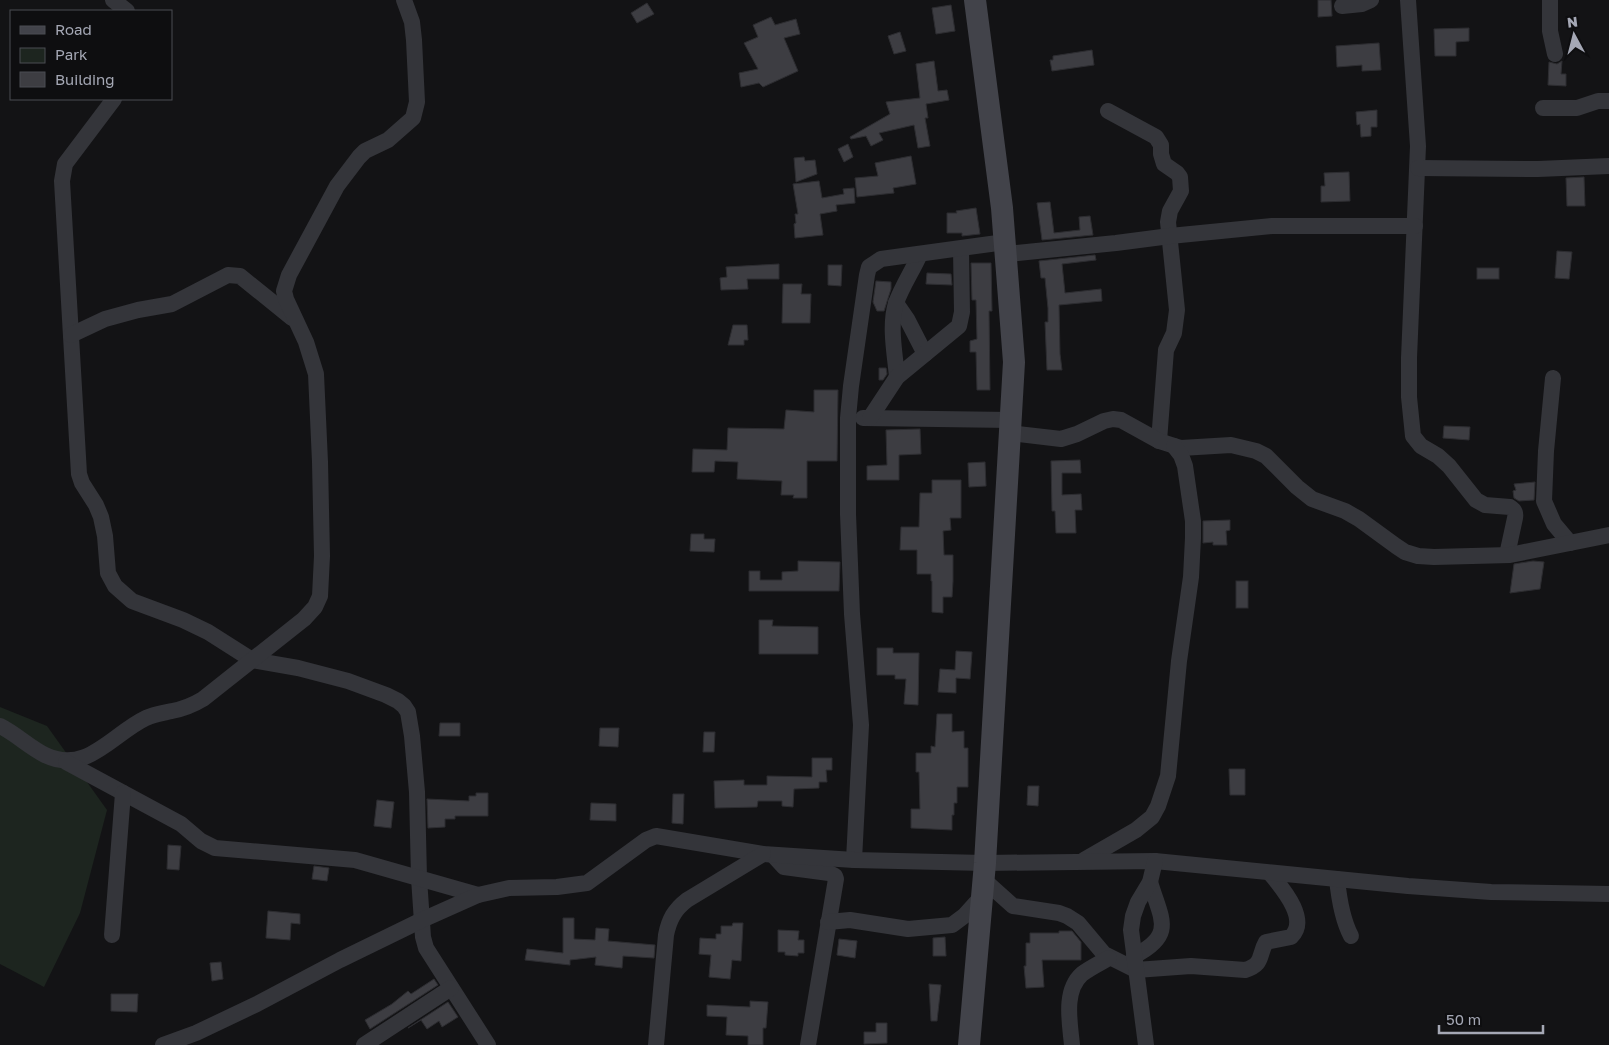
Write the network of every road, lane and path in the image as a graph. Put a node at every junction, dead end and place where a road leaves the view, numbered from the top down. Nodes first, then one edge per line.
1 (113, 0) edge
2 (404, 0) edge
3 (975, 0) edge
4 (1372, 0) edge
5 (1408, 0) edge
6 (1550, 0) edge
7 (1342, 6) dead end
8 (126, 10) edge
9 (1555, 54) dead end
10 (113, 100) edge
11 (1609, 101) edge
12 (1543, 108) dead end
13 (1108, 111) dead end
14 (1609, 166) edge
15 (1418, 168) junction
16 (1415, 226) junction
17 (1170, 236) junction
18 (1006, 248) junction
19 (961, 249) junction
20 (920, 254) junction
21 (896, 302) junction
22 (297, 322) junction
23 (71, 335) junction
24 (925, 354) junction
25 (897, 377) junction
26 (1553, 378) dead end
27 (848, 418) junction
28 (870, 418) junction
29 (1010, 427) junction
30 (1166, 444) junction
31 (1609, 535) edge
32 (1570, 543) junction
33 (1507, 555) junction
34 (252, 660) junction
35 (0, 726) edge
36 (66, 762) junction
37 (123, 792) junction
38 (768, 854) junction
39 (854, 860) junction
40 (1155, 861) junction
41 (1082, 862) junction
42 (1270, 873) junction
43 (419, 878) junction
44 (984, 880) junction
45 (1337, 880) junction
46 (1150, 882) junction
47 (1609, 894) edge
48 (478, 895) junction
49 (422, 920) junction
50 (828, 922) junction
51 (112, 935) dead end
52 (1351, 936) dead end
53 (1109, 958) junction
54 (1135, 963) junction
55 (451, 988) junction
56 (163, 1045) edge
57 (364, 1045) edge
58 (488, 1045) edge
59 (656, 1045) edge
60 (808, 1045) edge
61 (969, 1045) edge
62 (1072, 1045) edge
63 (1146, 1045) edge

1 - 8 street
2 - 22 street
3 - 18 street
4 - 7 street
5 - 15 street
6 - 9 street
10 - 23 street
11 - 12 street
13 - 17 street
14 - 15 street
15 - 16 street
16 - 17 street
16 - 33 street
17 - 18 street
17 - 30 street
18 - 19 street
18 - 29 street
19 - 20 street
19 - 24 street
20 - 21 street
20 - 27 street
21 - 24 street
21 - 25 street
22 - 23 street
22 - 34 street
23 - 34 street
24 - 25 street
25 - 28 street
26 - 32 street
27 - 28 street
27 - 39 street
28 - 29 street
29 - 30 street
29 - 44 street
30 - 33 street
30 - 41 street
31 - 32 street
32 - 33 street
34 - 36 street
34 - 43 street
35 - 36 street
36 - 37 street
37 - 43 street
37 - 51 street
38 - 39 street
38 - 48 street
38 - 50 street
38 - 59 street
39 - 44 street
40 - 41 street
40 - 42 street
40 - 46 street
41 - 44 street
42 - 45 street
42 - 54 street
43 - 48 street
43 - 49 street
44 - 50 street
44 - 53 street
44 - 61 street
45 - 47 street
45 - 52 street
46 - 54 street
46 - 54 street
48 - 49 street
49 - 55 street
49 - 56 street
50 - 60 street
53 - 54 street
53 - 62 street
54 - 63 street
55 - 57 street
55 - 58 street

